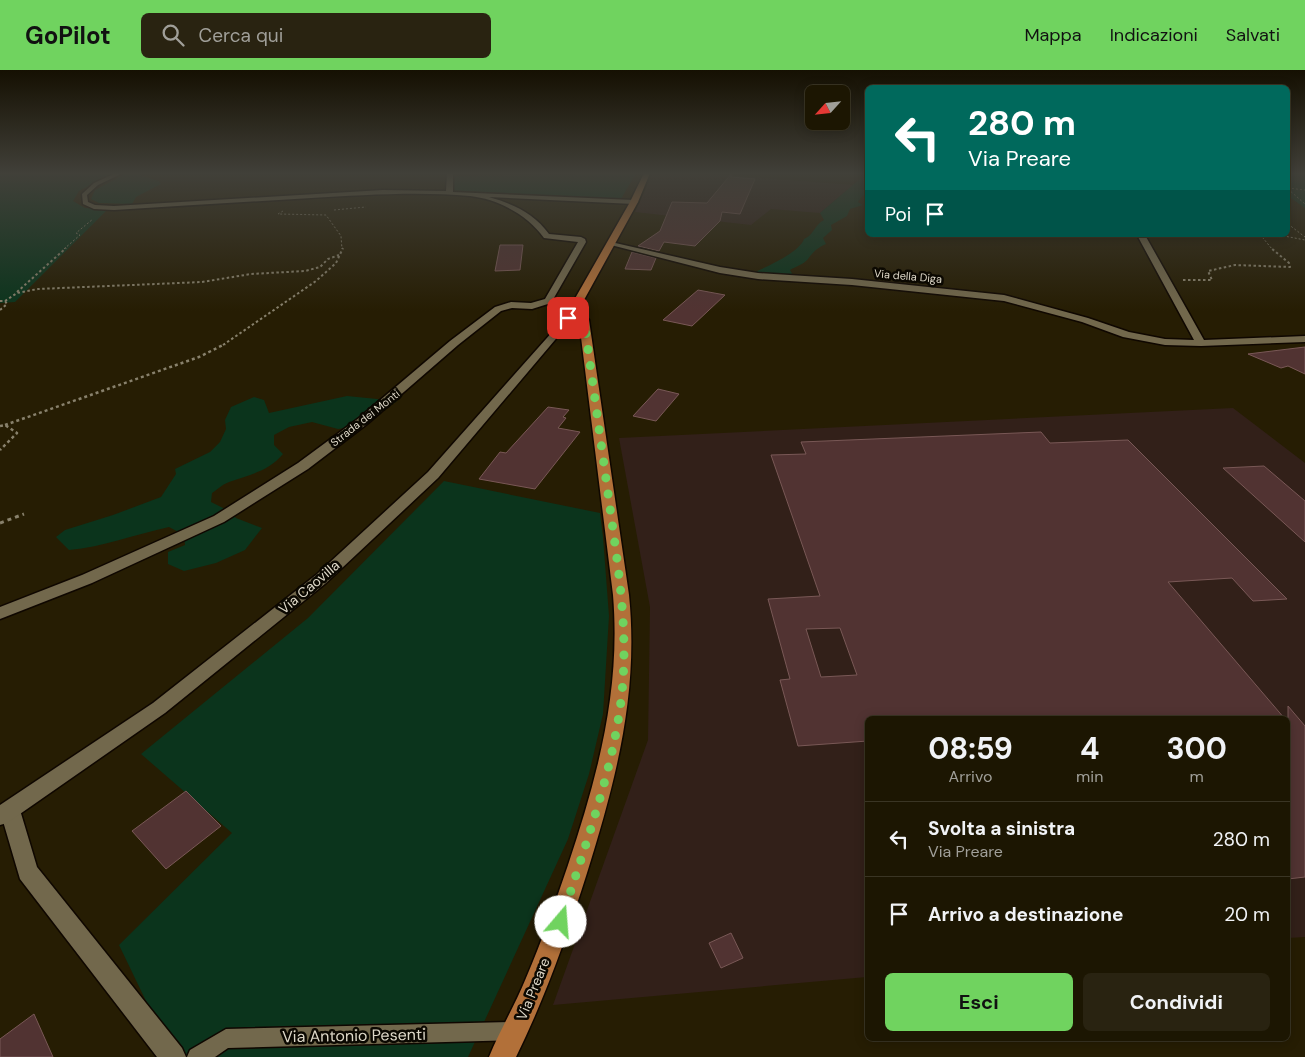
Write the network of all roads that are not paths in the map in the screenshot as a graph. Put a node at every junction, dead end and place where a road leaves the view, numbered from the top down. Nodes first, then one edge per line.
1 (532, 219) edge
2 (625, 219) edge
3 (1142, 237) edge
4 (611, 244) junction
5 (574, 309) junction
6 (1305, 339) edge
7 (1201, 343) junction
8 (0, 613) edge
9 (5, 813) edge
10 (516, 1031) junction
11 (173, 1057) edge
12 (197, 1057) edge
13 (502, 1057) edge

1 - 8 street, Strada dei Monti
2 - 4 main road
3 - 7 street
4 - 5 main road
4 - 7 street, Via della Diga
5 - 9 street, Via Caovilla
5 - 10 main road, Via Preare
6 - 7 street, Via della Diga
9 - 11 street
10 - 12 lane, Via Antonio Pesenti
10 - 13 main road, Via Preare

